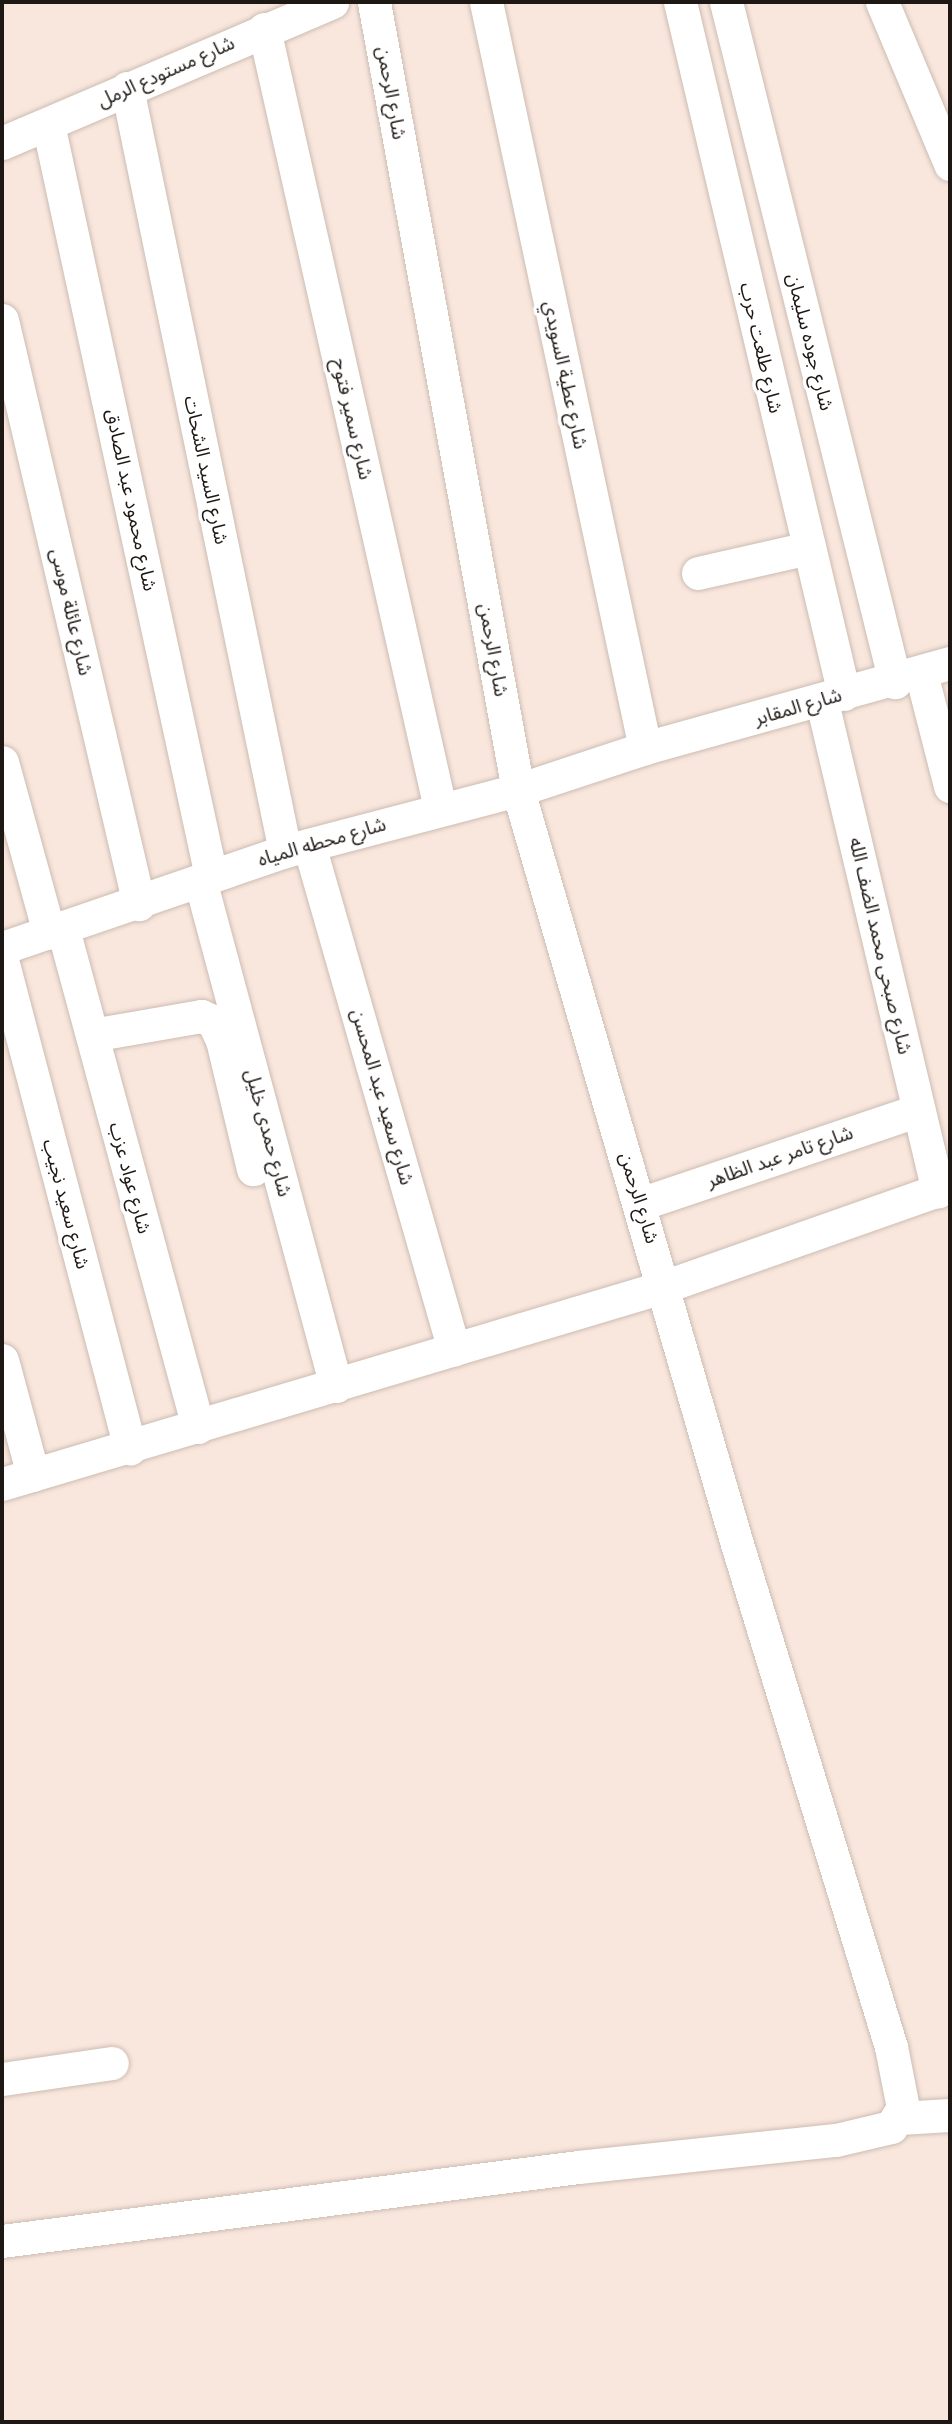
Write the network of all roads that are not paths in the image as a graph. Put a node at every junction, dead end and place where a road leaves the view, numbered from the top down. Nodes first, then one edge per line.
1 (332, 2) edge
2 (374, 2) edge
3 (486, 2) edge
4 (680, 2) edge
5 (726, 2) edge
6 (882, 2) edge
7 (264, 29) junction
8 (127, 88) junction
9 (48, 124) junction
10 (2, 143) edge
11 (950, 164) edge
12 (2, 320) edge
13 (809, 548) junction
14 (698, 573) dead end
15 (922, 673) edge
16 (833, 698) junction
17 (645, 748) junction
18 (2, 762) edge
19 (950, 786) edge
20 (518, 790) junction
21 (440, 808) junction
22 (297, 848) junction
23 (205, 878) junction
24 (139, 904) junction
25 (56, 931) junction
26 (2, 948) edge
27 (2, 960) edge
28 (92, 1035) junction
29 (919, 1110) junction
30 (253, 1169) dead end
31 (944, 1188) edge
32 (640, 1204) junction
33 (666, 1286) junction
34 (454, 1350) junction
35 (2, 1360) edge
36 (336, 1386) junction
37 (198, 1427) junction
38 (130, 1448) junction
39 (33, 1475) junction
40 (2, 1484) edge
41 (112, 2063) dead end
42 (2, 2079) edge
43 (950, 2115) edge
44 (899, 2118) junction
45 (2, 2241) edge

1 - 7 street, شارع مستودع الرمل
2 - 20 street, شارع الرحمن
3 - 17 street, شارع عطية السويدي
4 - 13 street, شارع طلعت حرب
5 - 15 street, شارع جوده سليمان
6 - 11 street
7 - 8 street, شارع مستودع الرمل
7 - 21 street, شارع سمير فتوح
8 - 9 street, شارع مستودع الرمل
8 - 22 street, شارع السيد الشحات
9 - 10 street, شارع مستودع الرمل
9 - 23 street, شارع محمود عبد الصادق
12 - 24 street, شارع عائلة موسى
13 - 14 street
13 - 16 street, شارع طلعت حرب
15 - 16 street, شارع المقابر
15 - 19 street, شارع جوده سليمان
16 - 17 street, شارع المقابر
16 - 29 street, شارع صبحى محمد الضف الله
17 - 20 street, شارع محطه المياه
18 - 25 street, شارع عواد عزب
20 - 21 street, شارع محطه المياه
20 - 32 street, شارع الرحمن
21 - 22 street, شارع محطه المياه
22 - 23 street, شارع محطه المياه
22 - 34 street, شارع سعيد عبد المحسن
23 - 24 street, شارع محطه المياه
23 - 36 street, شارع حمدى خليل
24 - 25 street, شارع محطه المياه
25 - 26 street, شارع محطه المياه
25 - 28 street, شارع عواد عزب
27 - 38 street, شارع سعيد نجيب
28 - 30 street
28 - 37 street, شارع عواد عزب
29 - 31 street, شارع صبحى محمد الضف الله
29 - 32 street, شارع تامر عبد الظاهر
31 - 33 street
32 - 33 street, شارع الرحمن
33 - 34 street
33 - 44 street, شارع الرحمن
34 - 36 street
35 - 39 street
36 - 37 street
37 - 38 street
38 - 39 street
39 - 40 street
41 - 42 street
43 - 44 street
44 - 45 street

